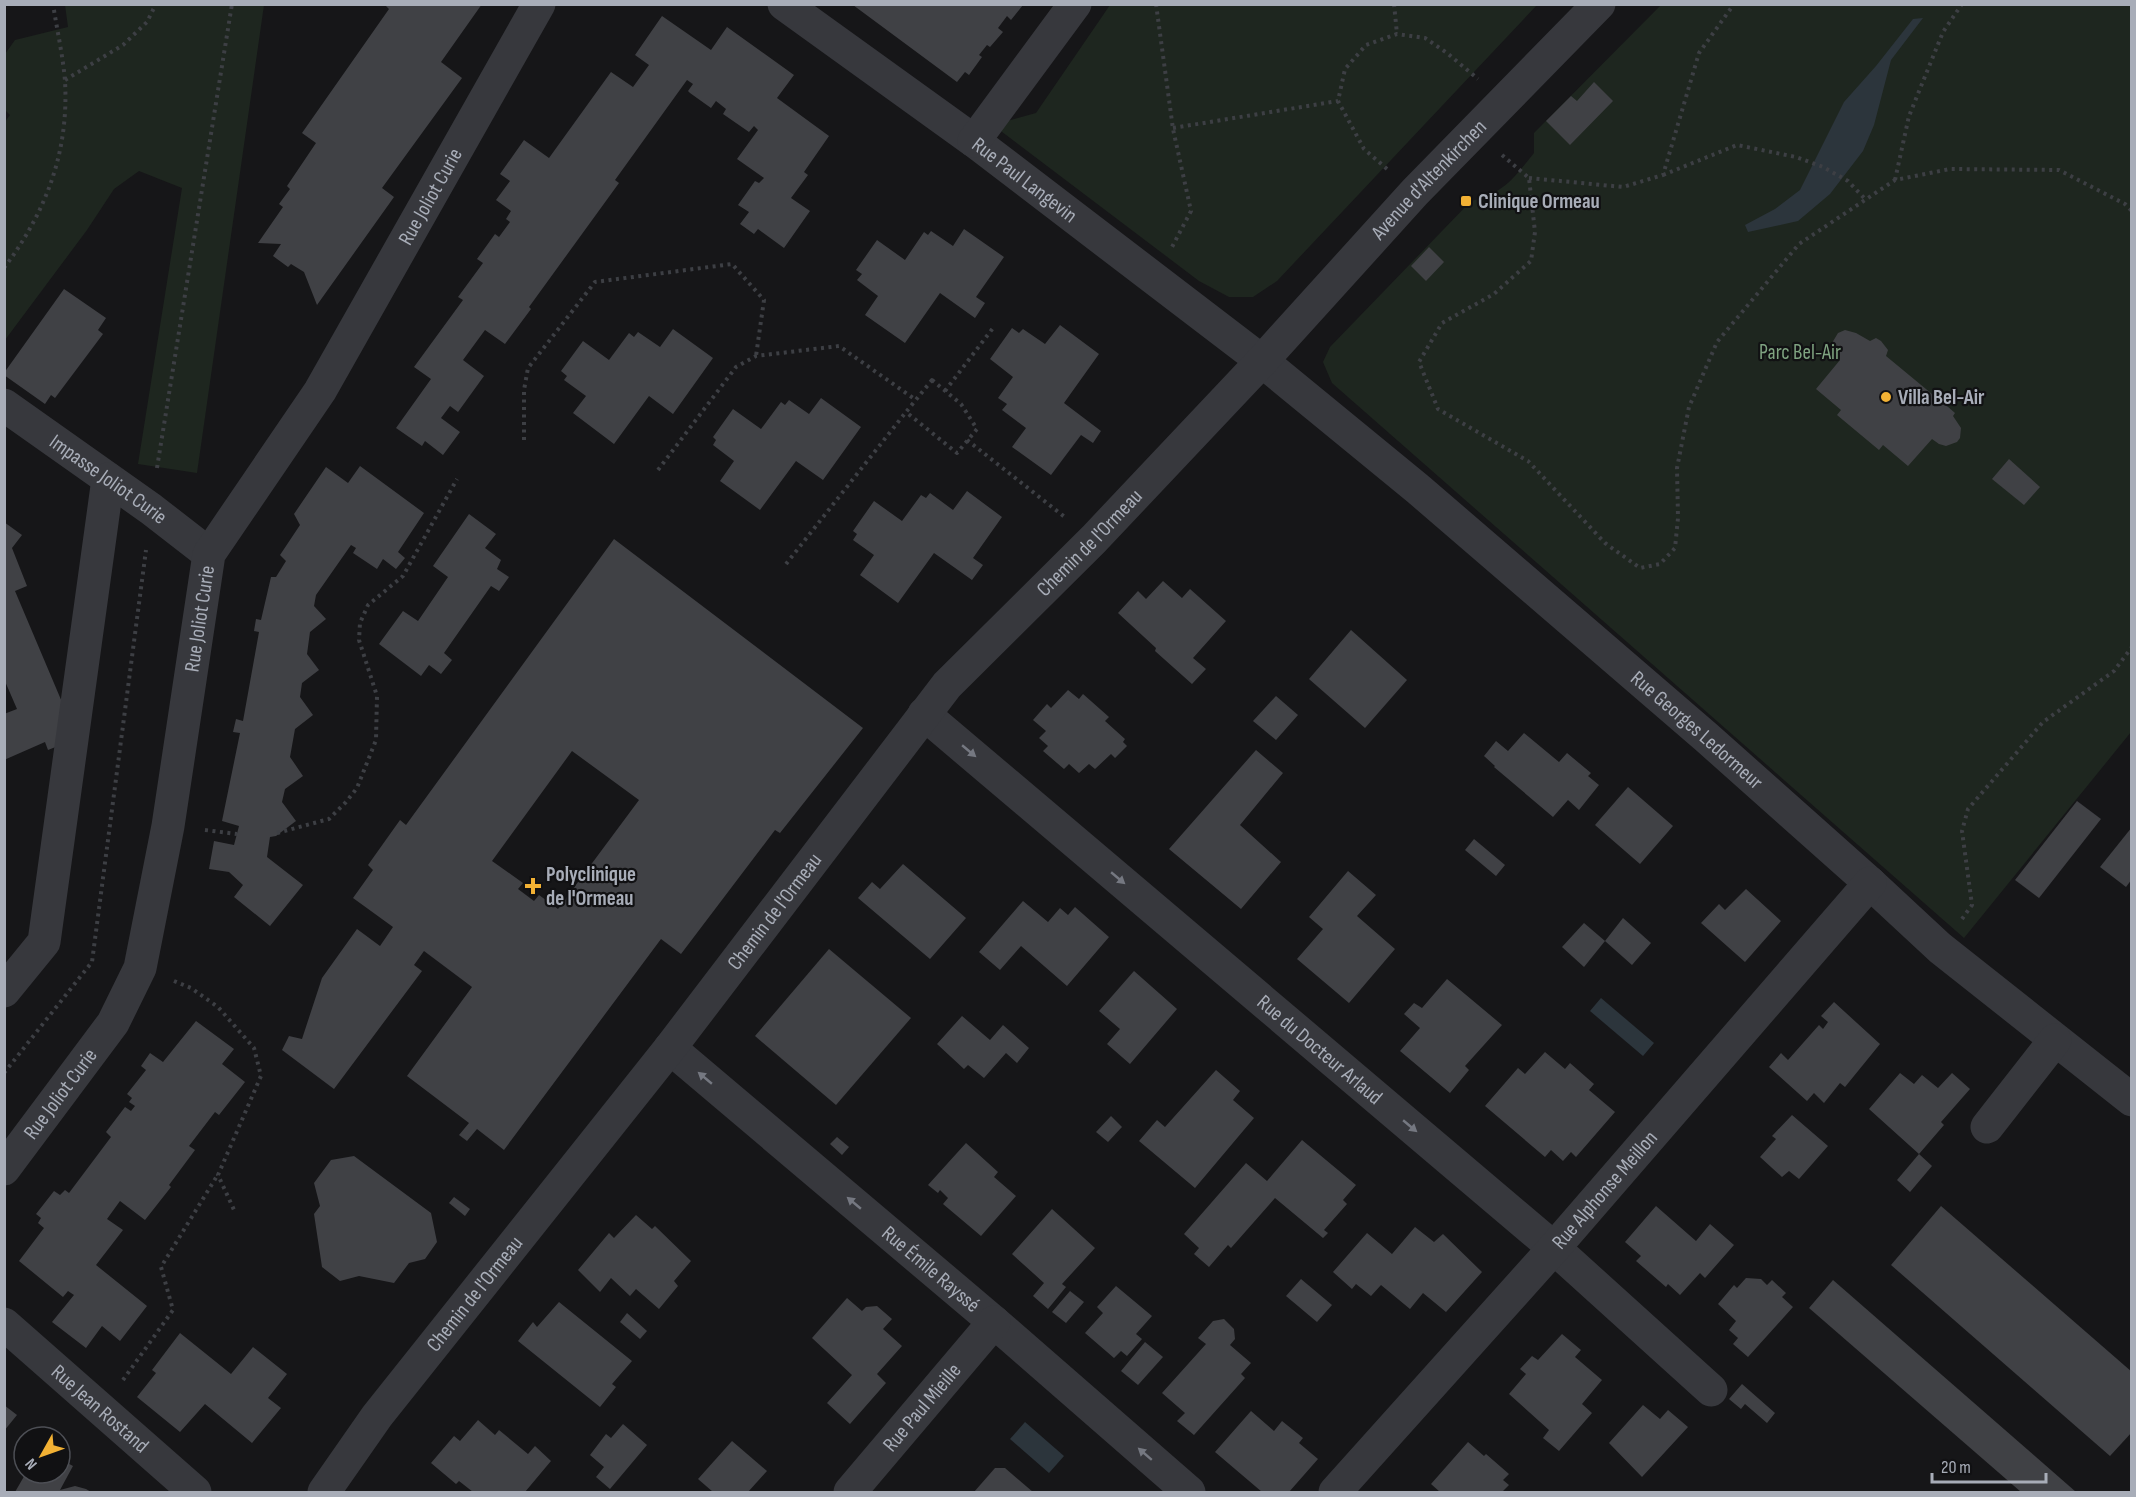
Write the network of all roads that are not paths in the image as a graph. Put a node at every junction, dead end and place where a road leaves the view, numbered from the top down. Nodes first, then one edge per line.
1 (540, 4) edge
2 (784, 4) edge
3 (1075, 4) edge
4 (1599, 4) edge
5 (974, 141) junction
6 (1262, 361) junction
7 (4, 405) edge
8 (108, 479) junction
9 (209, 554) junction
10 (924, 714) junction
11 (1870, 883) junction
12 (4, 991) edge
13 (2055, 1040) junction
14 (670, 1048) junction
15 (2132, 1100) edge
16 (1987, 1127) dead end
17 (4, 1170) edge
18 (1554, 1248) junction
19 (994, 1322) junction
20 (4, 1324) edge
21 (1711, 1390) dead end
22 (195, 1492) edge
23 (324, 1492) edge
24 (850, 1492) edge
25 (1189, 1492) edge
26 (1335, 1492) edge

1 - 9 street, Rue Joliot Curie
2 - 5 street, Rue Paul Langevin
3 - 5 street
4 - 6 street, Avenue d'Altenkirchen
5 - 6 street, Rue Paul Langevin
6 - 10 street, Chemin de l'Ormeau
6 - 11 street, Rue Georges Ledormeur
7 - 8 street, Impasse Joliot Curie
8 - 9 street, Impasse Joliot Curie
8 - 12 street
9 - 17 street, Rue Joliot Curie
10 - 14 street, Chemin de l'Ormeau
10 -> 18 street, Rue du Docteur Arlaud
11 - 13 street, Rue Georges Ledormeur
11 - 18 street, Rue Alphonse Meillon
13 - 15 street, Rue Georges Ledormeur
13 - 16 street
19 -> 14 street, Rue Émile Rayssé
14 - 23 street, Chemin de l'Ormeau
18 - 21 street, Rue du Docteur Arlaud
18 - 26 street, Rue Alphonse Meillon
19 - 24 street, Rue Paul Mieille
25 -> 19 street, Rue Émile Rayssé
20 - 22 street, Rue Jean Rostand

